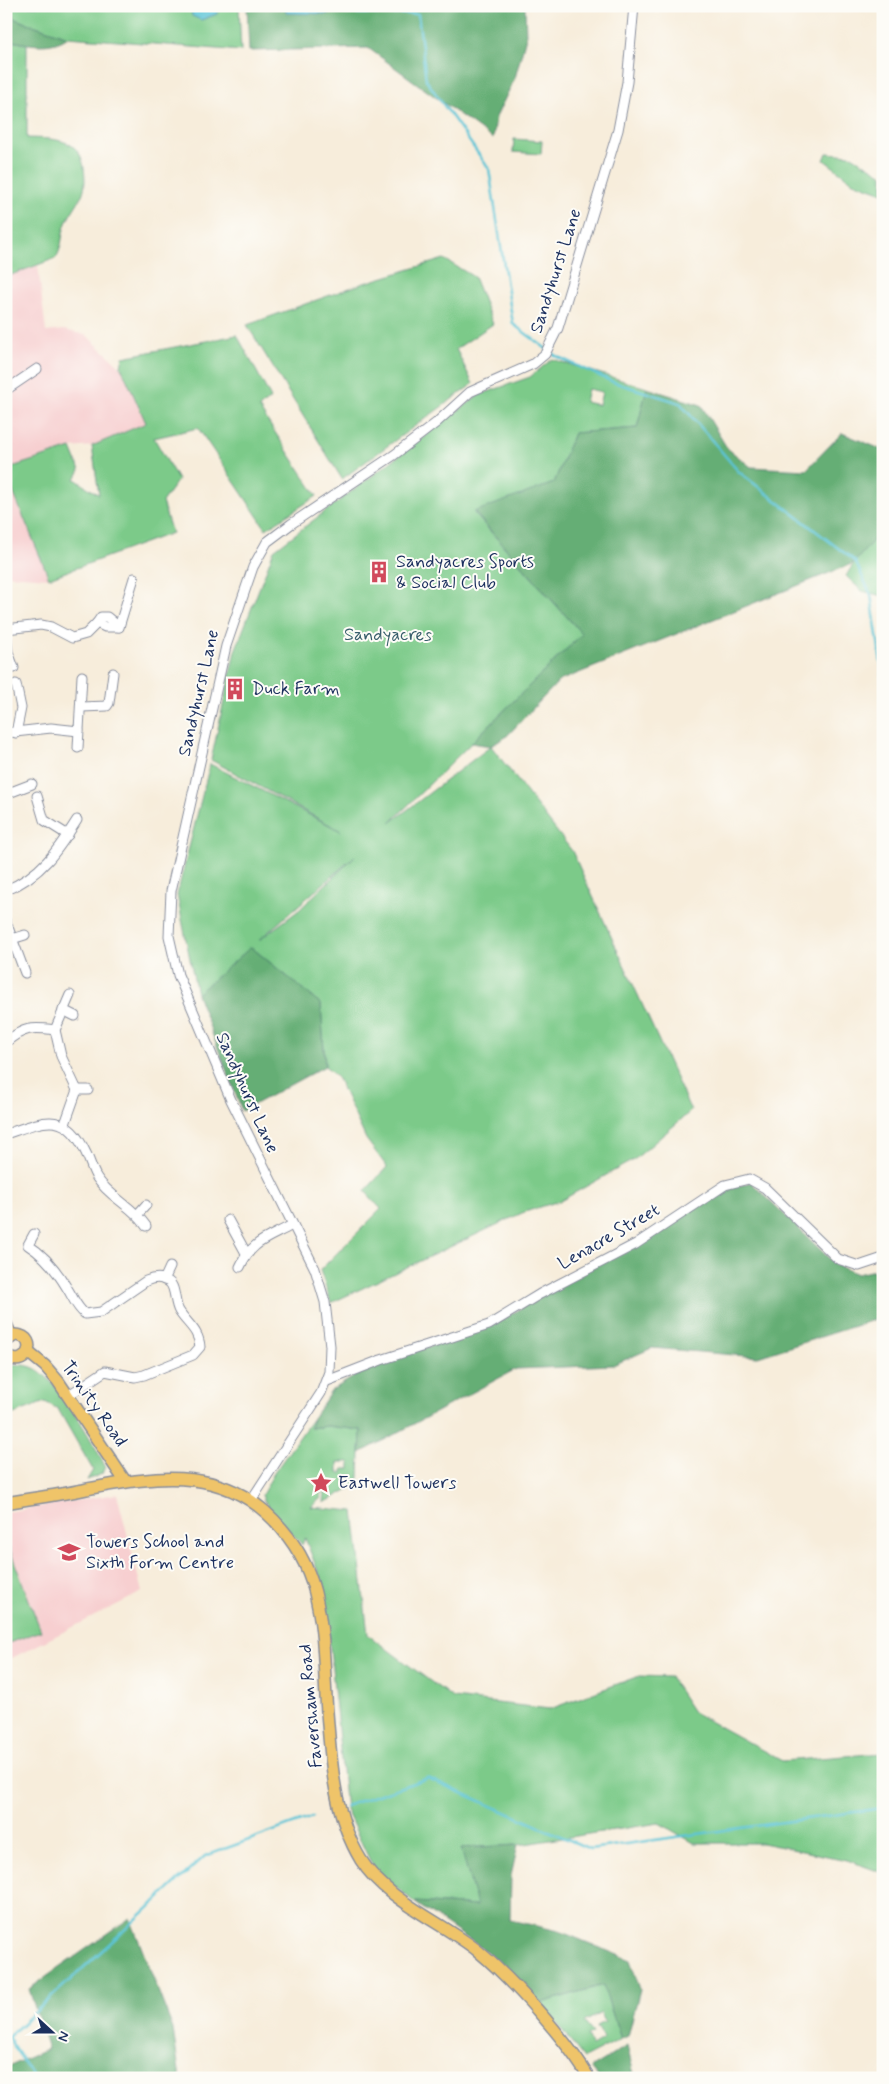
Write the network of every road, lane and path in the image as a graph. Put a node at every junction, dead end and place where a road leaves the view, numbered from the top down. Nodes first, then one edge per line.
1 (634, 6) edge
2 (37, 369) dead end
3 (6, 390) edge
4 (134, 578) dead end
5 (6, 630) edge
6 (14, 668) dead end
7 (113, 673) dead end
8 (82, 676) dead end
9 (16, 684) dead end
10 (82, 707) junction
11 (79, 731) junction
12 (6, 733) edge
13 (16, 733) junction
14 (78, 748) dead end
15 (32, 784) dead end
16 (6, 794) edge
17 (37, 796) dead end
18 (77, 820) dead end
19 (68, 835) junction
20 (6, 890) edge
21 (6, 922) edge
22 (25, 935) dead end
23 (12, 939) junction
24 (25, 973) dead end
25 (70, 995) dead end
26 (63, 1010) junction
27 (75, 1016) dead end
28 (55, 1030) junction
29 (6, 1042) edge
30 (77, 1090) junction
31 (88, 1090) dead end
32 (65, 1124) junction
33 (6, 1134) edge
34 (146, 1205) dead end
35 (138, 1214) junction
36 (228, 1220) dead end
37 (292, 1225) junction
38 (146, 1226) dead end
39 (34, 1234) dead end
40 (246, 1253) junction
41 (883, 1258) edge
42 (170, 1267) dead end
43 (240, 1267) dead end
44 (164, 1280) junction
45 (6, 1324) edge
46 (9, 1338) edge
47 (28, 1353) junction
48 (6, 1355) edge
49 (327, 1381) junction
50 (69, 1395) junction
51 (125, 1481) junction
52 (252, 1499) junction
53 (6, 1503) edge
54 (589, 2078) edge

1 - 37 street, Sandyhurst Lane
2 - 3 street
4 - 5 street
5 - 6 street
7 - 10 street
8 - 10 street
9 - 13 street
10 - 11 street
11 - 13 street
11 - 14 street
12 - 13 street
15 - 16 street
17 - 19 street
18 - 19 street
19 - 20 street
21 - 23 street
22 - 23 street
23 - 24 street
25 - 26 street
26 - 27 street
26 - 28 street
28 - 29 street
28 - 30 street
30 - 31 street
30 - 32 street
32 - 33 street
32 - 35 street
34 - 35 street
35 - 38 street
36 - 40 street
37 - 40 street
37 - 49 street, Sandyhurst Lane
39 - 44 street
40 - 43 street
41 - 49 street, Lenacre Street
42 - 44 street
44 - 50 street
45 - 46 main road, Trinity Road
46 - 47 main road, Trinity Road
47 - 48 main road
47 - 50 main road, Trinity Road
49 - 52 street, Sandyhurst Lane
50 - 51 main road, Trinity Road
51 - 52 main road, Faversham Road
51 - 53 main road, Faversham Road
52 - 54 main road, Faversham Road

